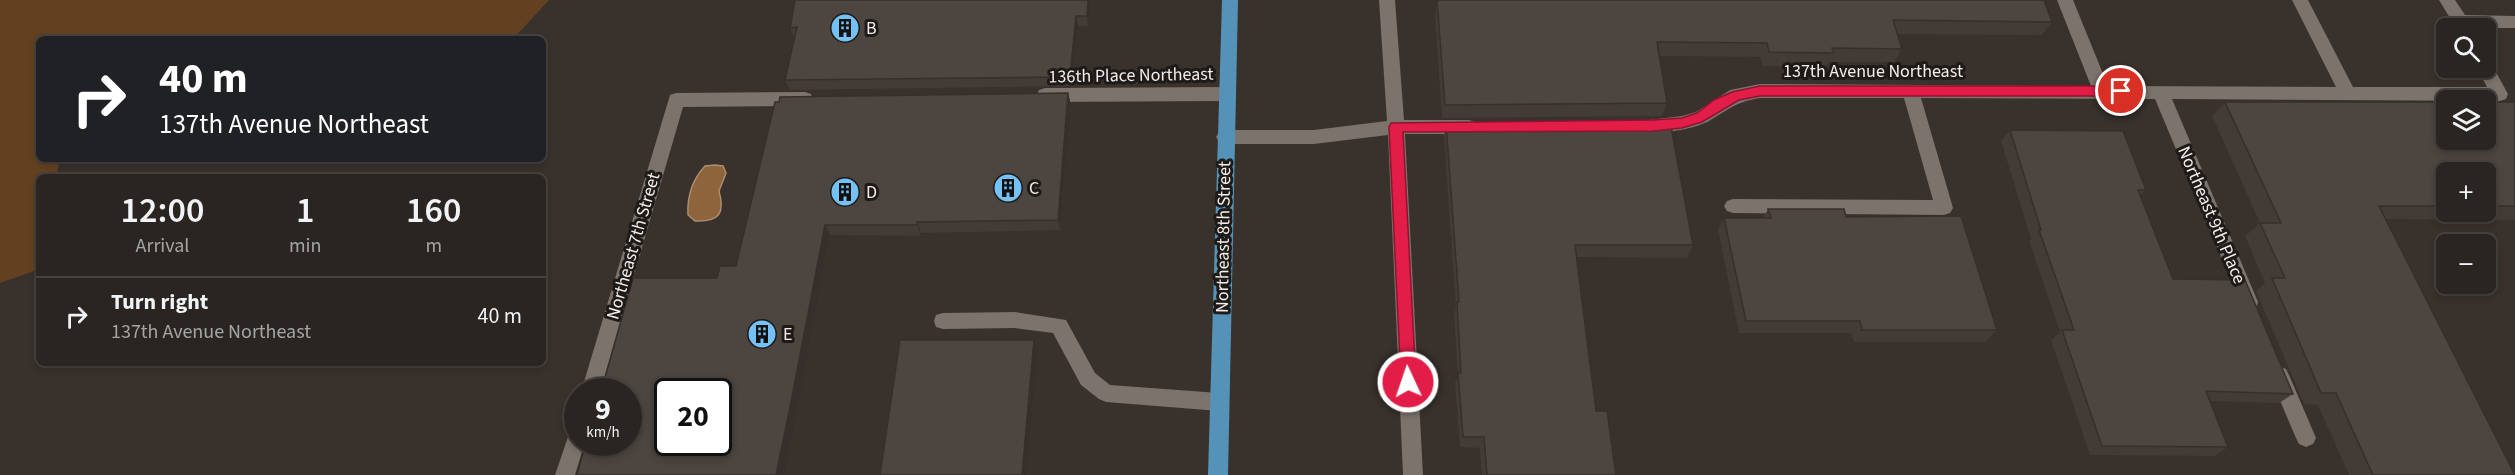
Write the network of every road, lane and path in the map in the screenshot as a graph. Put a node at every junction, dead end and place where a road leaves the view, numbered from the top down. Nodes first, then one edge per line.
1 (1230, 0) edge
2 (1387, 0) edge
3 (2066, 0) edge
4 (2300, 0) edge
5 (2447, 0) edge
6 (2458, 18) edge
7 (2515, 22) edge
8 (2496, 23) edge
9 (2492, 78) edge
10 (1910, 91) junction
11 (2102, 91) junction
12 (2160, 91) junction
13 (2347, 92) junction
14 (1226, 94) junction
15 (1024, 96) edge
16 (825, 98) edge
17 (2507, 98) edge
18 (1487, 126) edge
19 (1629, 126) edge
20 (1396, 127) junction
21 (1225, 137) junction
22 (1733, 206) dead end
23 (2256, 319) edge
24 (943, 321) dead end
25 (2274, 362) edge
26 (594, 378) edge
27 (1219, 402) junction
28 (2306, 438) dead end
29 (571, 456) edge
30 (565, 475) edge
31 (1218, 475) edge
32 (1413, 475) edge

1 - 14 main road, Northeast 8th Street
2 - 20 lane
3 - 11 lane
4 - 13 lane
5 - 6 lane
7 - 8 lane
9 - 17 lane, 137th Avenue Northeast
10 - 11 lane, 137th Avenue Northeast
10 - 19 lane, 137th Avenue Northeast
10 - 22 lane
11 - 12 lane, 137th Avenue Northeast
12 - 13 lane, 137th Avenue Northeast
12 - 23 lane, Northeast 9th Place
13 - 17 lane, 137th Avenue Northeast
14 - 15 lane, 136th Place Northeast
14 - 21 main road, Northeast 8th Street
16 - 26 lane, Northeast 7th Street
18 - 20 lane
20 - 21 lane
20 - 32 lane
21 - 27 main road, Northeast 8th Street
24 - 27 lane
25 - 28 lane
27 - 31 main road, Northeast 8th Street
29 - 30 lane

